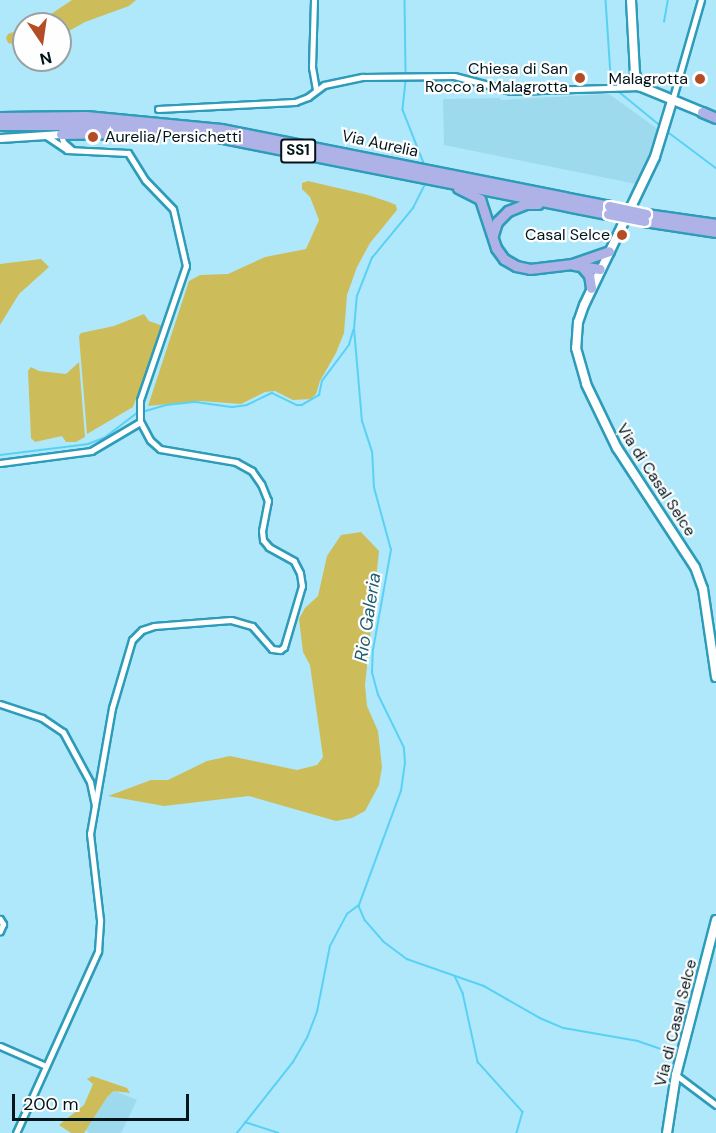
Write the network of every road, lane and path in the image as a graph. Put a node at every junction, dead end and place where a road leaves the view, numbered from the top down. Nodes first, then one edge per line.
1 (314, 0) edge
2 (631, 0) edge
3 (701, 0) edge
4 (640, 87) junction
5 (316, 90) junction
6 (672, 101) junction
7 (158, 109) dead end
8 (702, 112) joint
9 (0, 117) edge
10 (716, 118) edge
11 (0, 125) edge
12 (61, 134) junction
13 (45, 135) junction
14 (202, 135) junction
15 (0, 138) edge
16 (72, 150) junction
17 (394, 166) junction
18 (430, 177) junction
19 (609, 210) junction
20 (645, 217) junction
21 (716, 224) edge
22 (716, 232) edge
23 (493, 240) junction
24 (609, 250) junction
25 (579, 264) junction
26 (600, 269) junction
27 (591, 288) junction
28 (140, 420) junction
29 (0, 463) edge
30 (716, 677) edge
31 (0, 705) edge
32 (95, 806) junction
33 (0, 919) edge
34 (716, 920) edge
35 (0, 931) edge
36 (0, 1046) edge
37 (46, 1066) junction
38 (676, 1075) junction
39 (716, 1105) edge
40 (16, 1133) edge
41 (667, 1133) edge

1 - 5 street
2 - 4 main road
3 - 6 street
4 - 5 street
4 - 6 main road
5 - 7 street
6 - 8 main road
6 - 24 main road, Via di Casal Selce
8 - 10 highway
9 - 17 highway, Via Aurelia / SS1
11 - 14 highway, Via Aurelia / SS1
12 - 13 street
12 - 14 highway
12 - 16 street
13 - 15 street
13 - 16 street
14 - 17 highway, Via Aurelia / SS1
16 - 28 street
17 - 18 highway, Via Aurelia / SS1
17 - 19 highway, Via Aurelia / SS1
18 - 19 highway, Via Aurelia / SS1
18 - 23 highway
19 - 20 highway, Via Aurelia / SS1, bridge
19 - 23 highway
20 - 21 highway, Via Aurelia / SS1
20 - 22 highway, Via Aurelia / SS1
23 - 25 highway
24 - 25 highway
24 - 26 main road, Via di Casal Selce
25 - 26 highway
25 - 27 highway
26 - 27 main road, Via di Casal Selce
27 - 30 main road, Via di Casal Selce
28 - 29 street
28 - 32 street
31 - 32 street
32 - 37 street
33 - 35 street
34 - 38 main road, Via di Casal Selce
36 - 37 street
37 - 40 street
38 - 39 street
38 - 41 main road, Via di Casal Selce

